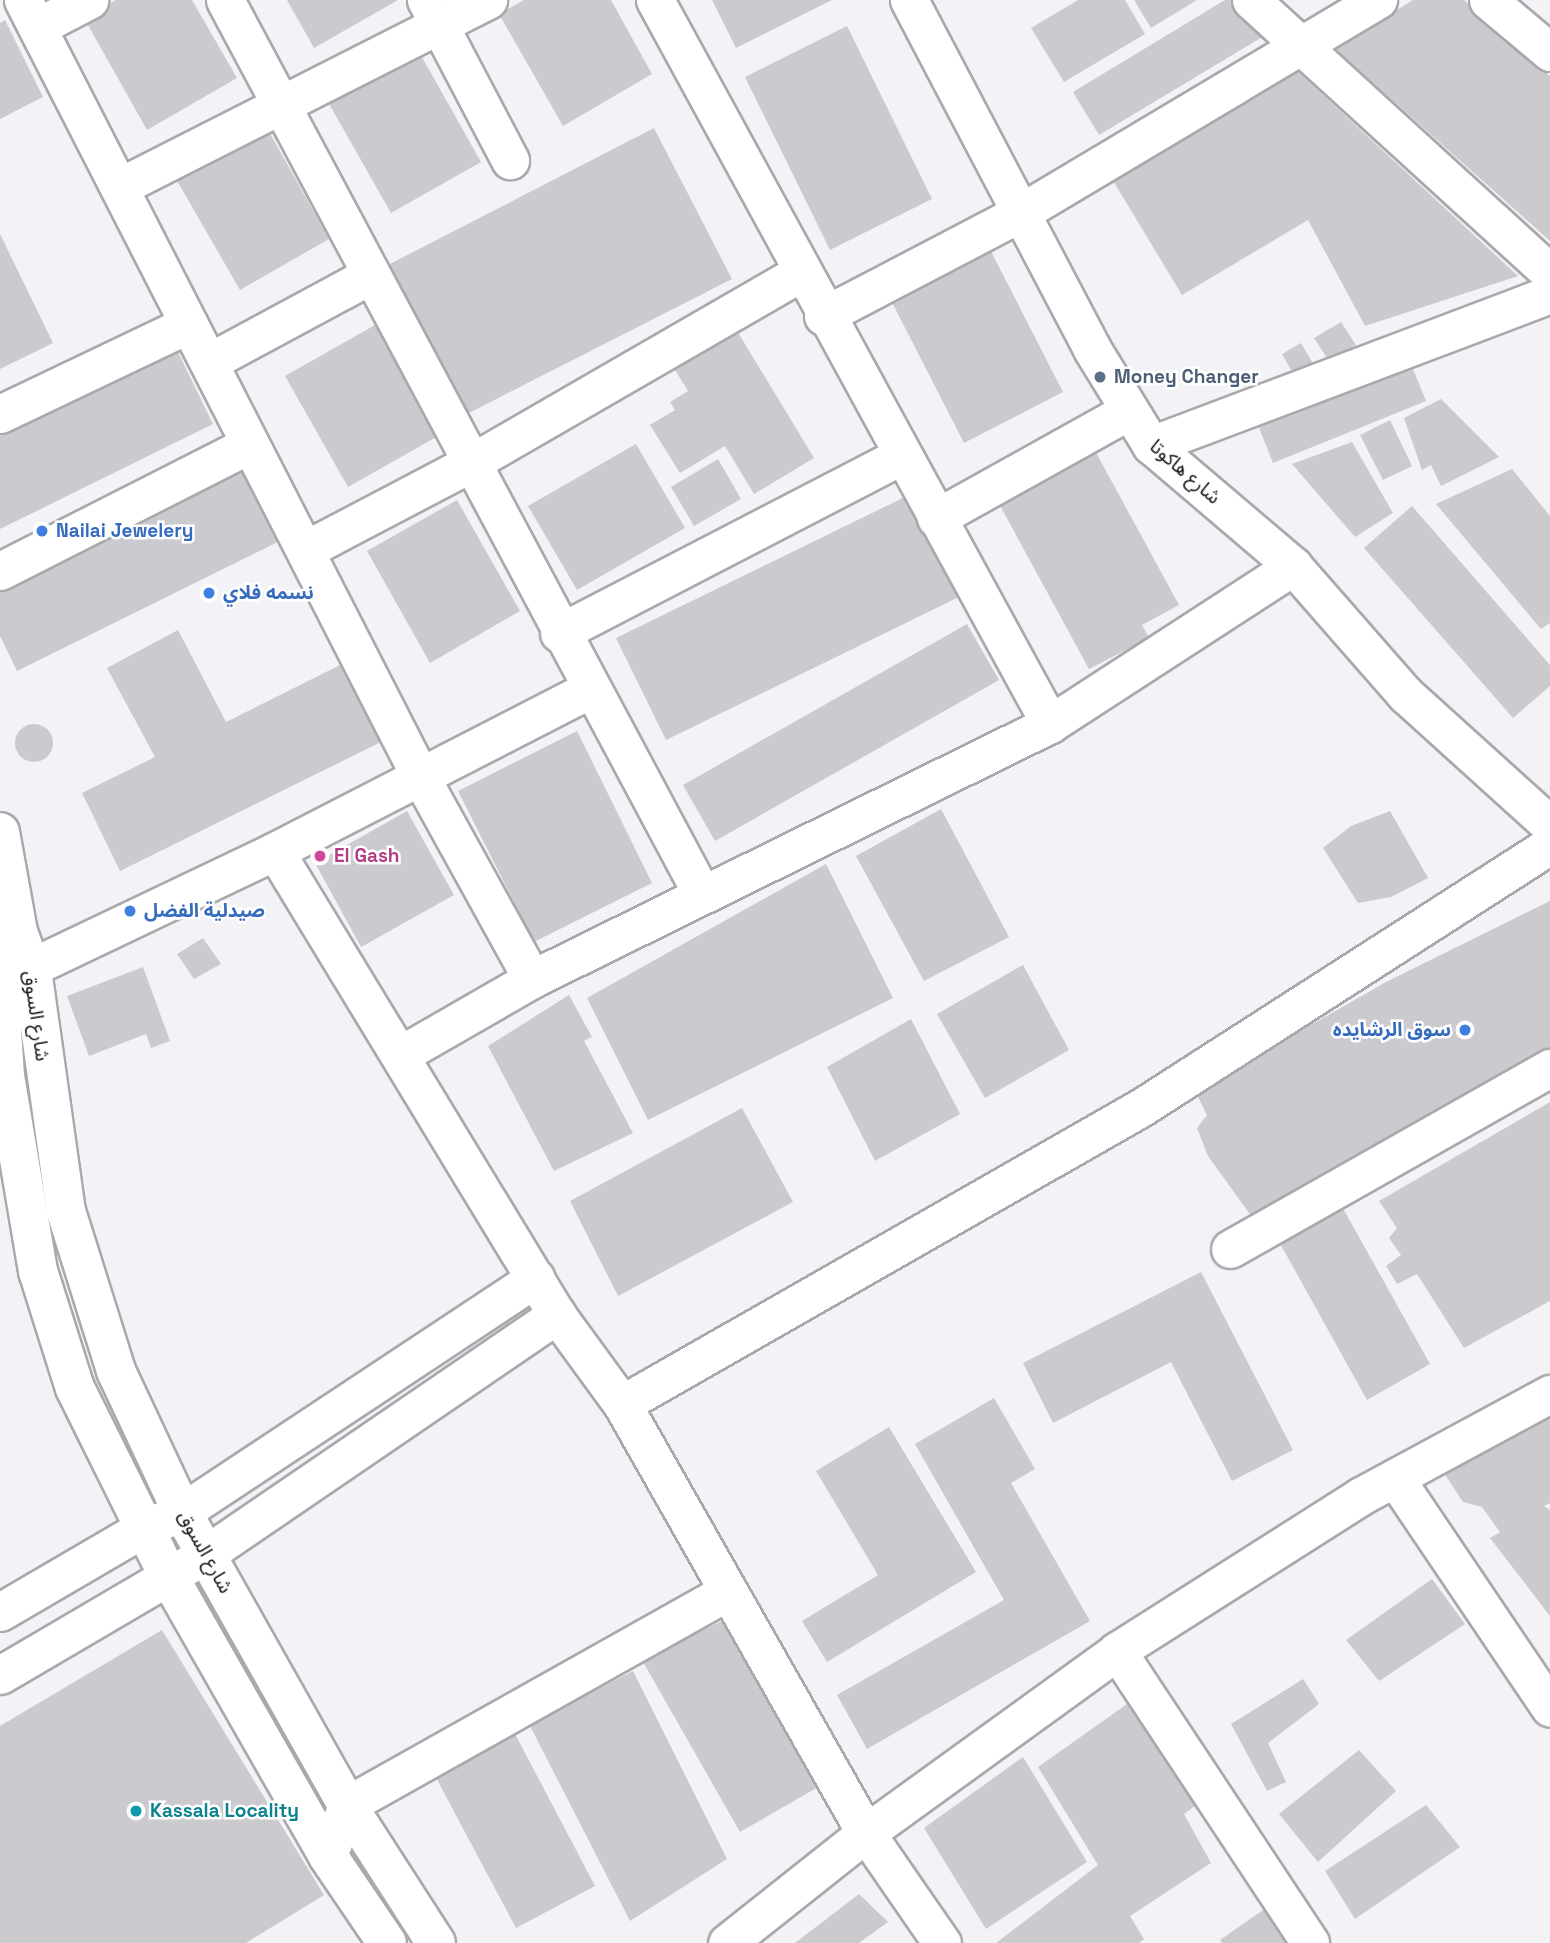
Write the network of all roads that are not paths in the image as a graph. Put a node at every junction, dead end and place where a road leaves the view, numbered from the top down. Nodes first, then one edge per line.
1 (89, 0) edge
2 (225, 0) edge
3 (488, 0) edge
4 (655, 0) edge
5 (909, 0) edge
6 (1251, 0) edge
7 (1378, 0) edge
8 (1488, 0) edge
9 (30, 13) edge
10 (433, 13) edge
11 (1302, 47) junction
12 (1550, 52) edge
13 (279, 107) junction
14 (510, 160) dead end
15 (119, 187) junction
16 (1020, 212) junction
17 (1550, 272) edge
18 (800, 273) junction
19 (369, 276) junction
20 (1550, 294) edge
21 (824, 316) junction
22 (189, 324) junction
23 (209, 362) junction
24 (1128, 411) junction
25 (0, 414) edge
26 (250, 444) junction
27 (1151, 444) junction
28 (901, 456) junction
29 (470, 464) junction
30 (936, 518) junction
31 (305, 550) junction
32 (1293, 566) junction
33 (0, 570) edge
34 (559, 633) junction
35 (590, 689) junction
36 (1050, 724) junction
37 (421, 775) junction
38 (1550, 825) edge
39 (0, 832) edge
40 (1550, 845) edge
41 (275, 851) junction
42 (702, 894) junction
43 (21, 973) junction
44 (533, 979) junction
45 (400, 1055) junction
46 (1550, 1068) edge
47 (1230, 1249) dead end
48 (535, 1278) junction
49 (556, 1315) junction
50 (1550, 1394) edge
51 (622, 1404) junction
52 (1395, 1478) junction
53 (182, 1512) junction
54 (142, 1529) junction
55 (206, 1554) junction
56 (169, 1577) junction
57 (35, 1592) junction
58 (727, 1592) junction
59 (0, 1612) edge
60 (60, 1641) junction
61 (1117, 1651) junction
62 (0, 1675) edge
63 (1550, 1708) edge
64 (347, 1805) junction
65 (866, 1833) junction
66 (328, 1856) junction
67 (387, 1943) edge
68 (436, 1943) edge
69 (727, 1943) edge
70 (942, 1943) edge
71 (1310, 1943) edge

1 - 9 street
2 - 13 street
3 - 10 street
4 - 18 street
5 - 16 street, شارع هاكوتا
6 - 11 street
7 - 11 street
8 - 12 street
9 - 15 street
10 - 13 street
10 - 14 street
11 - 16 street
11 - 17 street
13 - 15 street
13 - 19 street
15 - 22 street
16 - 21 street
16 - 24 street, شارع هاكوتا
18 - 21 street
18 - 29 street
19 - 23 street
19 - 29 street
20 - 27 street
21 - 28 street
22 - 23 street
22 - 25 street
23 - 26 street
24 - 27 street, شارع هاكوتا
24 - 30 street
26 - 31 street
26 - 33 street
27 - 32 street, شارع هاكوتا
28 - 30 street
28 - 34 street
29 - 31 street
29 - 34 street
30 - 36 street
31 - 37 street
32 - 36 street
32 - 38 street, شارع هاكوتا
34 - 35 street
35 - 37 street
35 - 42 street
36 - 42 street
37 - 41 street
37 - 44 street
39 - 43 main road, شارع السوق
40 - 51 street
41 - 43 street
41 - 45 street
42 - 44 street
43 - 53 main road, شارع السوق
43 - 54 main road, شارع السوق
44 - 45 street
45 - 48 street
46 - 47 street
48 - 49 street
48 - 53 street
49 - 51 street
49 - 55 street
50 - 52 street
51 - 58 street
52 - 61 street
52 - 63 street
53 - 54 street
53 - 55 main road, شارع السوق
54 - 56 main road, شارع السوق
54 - 57 street
55 - 56 street
55 - 64 main road, شارع السوق
56 - 60 street
56 - 66 main road, شارع السوق
57 - 59 street
57 - 60 street
58 - 64 street
58 - 65 street
60 - 62 street
61 - 65 street
61 - 71 street
64 - 66 street
64 - 68 main road, شارع السوق
65 - 69 street
65 - 70 street
66 - 67 main road, شارع السوق

